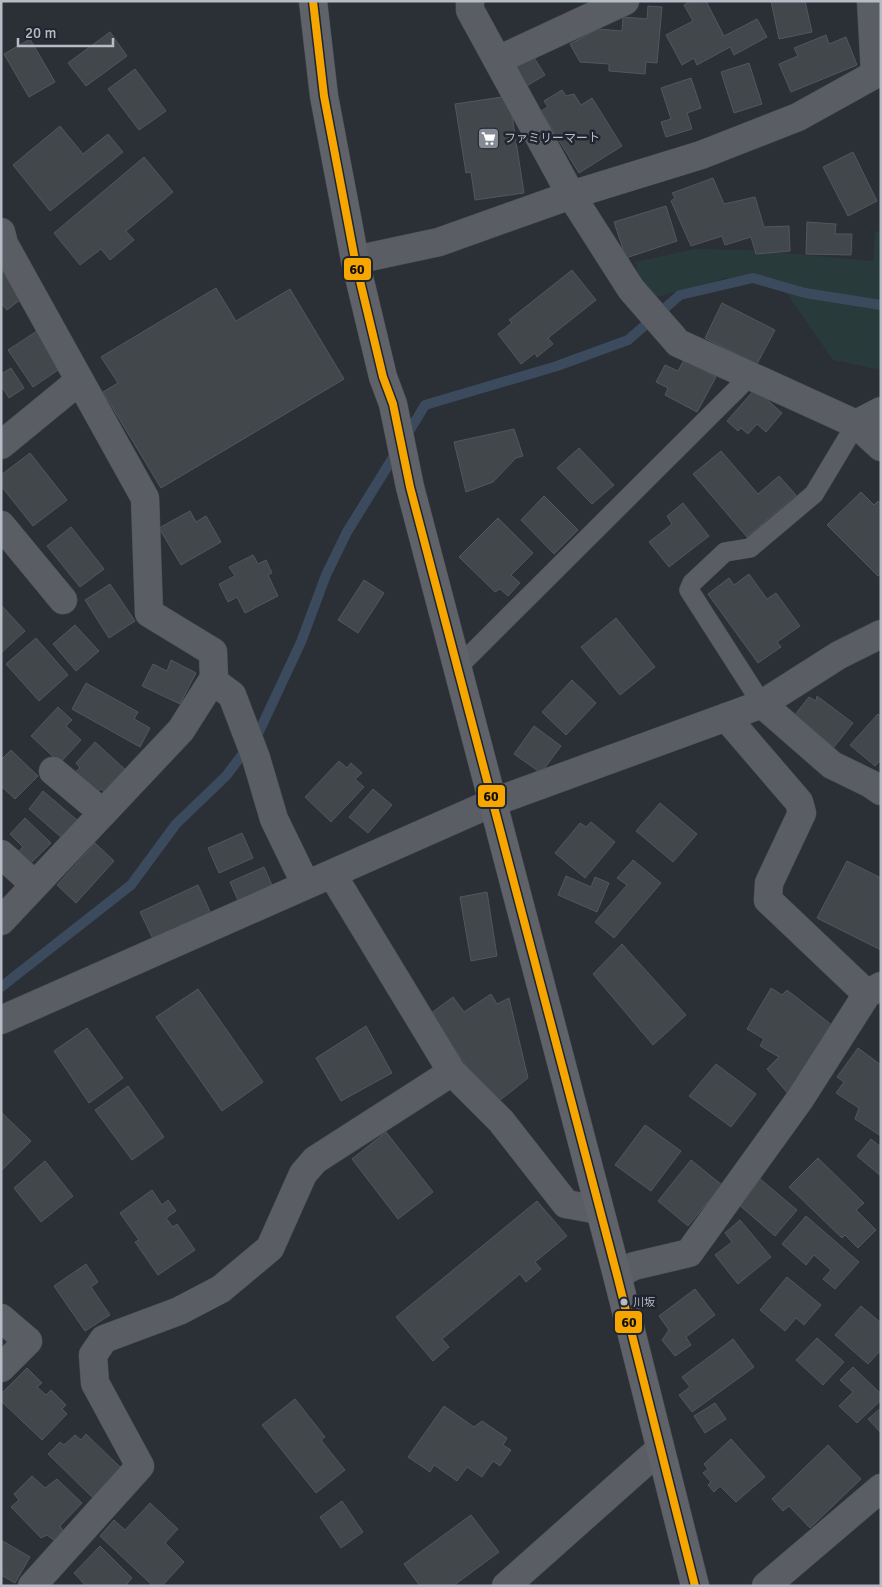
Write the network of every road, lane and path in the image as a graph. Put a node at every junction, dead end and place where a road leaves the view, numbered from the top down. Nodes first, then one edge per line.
1 (313, 1) edge
2 (470, 1) edge
3 (625, 1) edge
4 (871, 1) edge
5 (498, 60) junction
6 (878, 72) edge
7 (571, 195) junction
8 (2, 241) edge
9 (355, 260) junction
10 (750, 376) junction
11 (79, 381) junction
12 (881, 410) edge
13 (856, 424) junction
14 (1, 445) edge
15 (881, 447) edge
16 (1, 524) edge
17 (63, 600) dead end
18 (881, 634) edge
19 (458, 667) junction
20 (212, 681) junction
21 (762, 704) junction
22 (726, 717) junction
23 (53, 771) dead end
24 (881, 791) edge
25 (494, 802) junction
26 (103, 813) junction
27 (1, 854) edge
28 (332, 874) junction
29 (35, 885) junction
30 (306, 885) junction
31 (1, 921) edge
32 (874, 990) edge
33 (1, 1020) edge
34 (452, 1072) junction
35 (599, 1210) junction
36 (617, 1275) junction
37 (1, 1318) edge
38 (1, 1368) edge
39 (660, 1449) junction
40 (881, 1488) edge
41 (32, 1586) edge
42 (506, 1586) edge
43 (695, 1586) edge
44 (766, 1586) edge

1 - 9 main road
2 - 5 street
3 - 5 street
4 - 6 street
5 - 7 street
6 - 7 street
7 - 9 street
7 - 10 street
8 - 11 street
9 - 19 main road
10 - 13 street
10 - 19 lane
11 - 14 street
11 - 20 street
12 - 13 street
13 - 15 street
13 - 21 lane
16 - 17 street
18 - 21 street
19 - 25 main road
20 - 26 street
20 - 30 street
21 - 22 street
21 - 24 street
22 - 25 street
22 - 32 street
23 - 26 street
25 - 28 street
25 - 35 main road
26 - 29 street
27 - 29 street
28 - 30 street
28 - 34 street
29 - 31 street
30 - 33 street
32 - 36 street
34 - 35 street
34 - 41 street
35 - 36 main road
36 - 39 main road
37 - 38 street
39 - 42 street
39 - 43 main road
40 - 44 street

